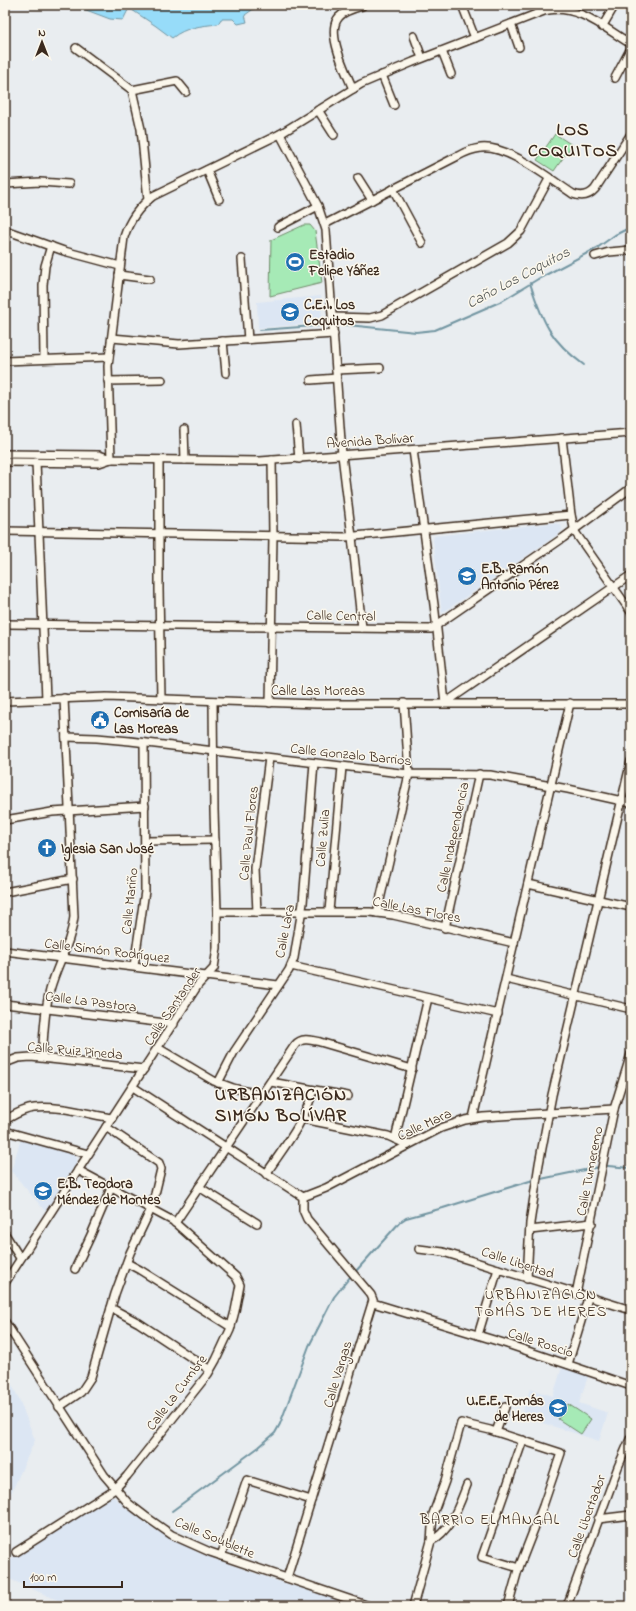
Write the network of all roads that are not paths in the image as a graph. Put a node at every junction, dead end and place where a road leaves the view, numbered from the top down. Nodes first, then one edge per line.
1 (462, 5) edge
2 (539, 5) edge
3 (615, 5) edge
4 (362, 6) edge
5 (541, 12) junction
6 (511, 24) junction
7 (602, 27) junction
8 (414, 36) dead end
9 (475, 38) junction
10 (631, 44) edge
11 (519, 47) dead end
12 (76, 48) dead end
13 (631, 48) edge
14 (442, 51) junction
15 (422, 58) junction
16 (451, 74) dead end
17 (382, 75) junction
18 (615, 78) dead end
19 (353, 89) junction
20 (132, 90) junction
21 (186, 92) dead end
22 (394, 105) dead end
23 (318, 110) junction
24 (280, 134) junction
25 (631, 134) edge
26 (334, 135) dead end
27 (207, 170) junction
28 (358, 178) dead end
29 (549, 179) junction
30 (5, 184) edge
31 (69, 184) dead end
32 (393, 189) junction
33 (219, 199) dead end
34 (148, 200) junction
35 (372, 200) junction
36 (318, 206) junction
37 (325, 224) junction
38 (278, 227) dead end
39 (7, 230) edge
40 (5, 240) edge
41 (422, 243) dead end
42 (51, 246) junction
43 (631, 250) edge
44 (595, 256) dead end
45 (242, 258) dead end
46 (120, 266) junction
47 (119, 274) junction
48 (150, 279) dead end
49 (333, 317) junction
50 (334, 334) junction
51 (112, 338) junction
52 (248, 340) junction
53 (223, 341) junction
54 (109, 356) junction
55 (44, 359) junction
56 (5, 361) edge
57 (380, 368) dead end
58 (336, 370) junction
59 (226, 373) dead end
60 (337, 378) junction
61 (162, 380) dead end
62 (311, 380) dead end
63 (108, 382) junction
64 (296, 425) dead end
65 (184, 430) dead end
66 (631, 433) edge
67 (562, 438) junction
68 (413, 450) junction
69 (5, 454) edge
70 (342, 455) junction
71 (111, 459) junction
72 (299, 459) junction
73 (159, 460) junction
74 (185, 460) junction
75 (272, 460) junction
76 (5, 462) edge
77 (36, 462) junction
78 (631, 488) edge
79 (571, 515) junction
80 (424, 530) junction
81 (574, 530) junction
82 (5, 531) edge
83 (39, 531) junction
84 (159, 533) junction
85 (273, 536) junction
86 (352, 537) junction
87 (631, 575) edge
88 (613, 587) junction
89 (631, 612) edge
90 (5, 624) edge
91 (42, 624) junction
92 (159, 626) junction
93 (437, 626) junction
94 (272, 627) junction
95 (362, 628) junction
96 (64, 698) junction
97 (46, 699) junction
98 (161, 699) junction
99 (5, 700) edge
100 (214, 701) junction
101 (270, 703) junction
102 (404, 703) junction
103 (446, 703) junction
104 (570, 703) junction
105 (631, 704) edge
106 (66, 737) junction
107 (144, 743) junction
108 (214, 752) junction
109 (270, 758) junction
110 (631, 761) edge
111 (314, 763) junction
112 (342, 766) junction
113 (409, 774) junction
114 (479, 774) junction
115 (552, 786) junction
116 (621, 801) junction
117 (631, 803) edge
118 (145, 806) junction
119 (70, 811) junction
120 (5, 820) edge
121 (215, 840) junction
122 (146, 841) junction
123 (73, 879) junction
124 (528, 884) junction
125 (5, 892) edge
126 (598, 900) junction
127 (631, 907) edge
128 (301, 911) junction
129 (329, 911) junction
130 (217, 912) junction
131 (257, 912) junction
132 (377, 913) junction
133 (446, 928) junction
134 (514, 944) junction
135 (5, 951) edge
136 (63, 957) junction
137 (134, 966) junction
138 (291, 966) junction
139 (207, 975) junction
140 (506, 979) junction
141 (278, 985) junction
142 (575, 996) junction
143 (428, 998) junction
144 (5, 1004) edge
145 (47, 1008) junction
146 (631, 1009) edge
147 (498, 1014) junction
148 (174, 1024) junction
149 (158, 1048) junction
150 (631, 1054) edge
151 (42, 1057) junction
152 (5, 1063) edge
153 (144, 1069) junction
154 (412, 1069) junction
155 (271, 1082) junction
156 (218, 1083) junction
157 (132, 1087) junction
158 (313, 1090) junction
159 (262, 1095) junction
160 (348, 1096) dead end
161 (614, 1109) junction
162 (548, 1113) junction
163 (112, 1118) junction
164 (473, 1118) junction
165 (302, 1119) junction
166 (5, 1120) edge
167 (106, 1127) junction
168 (5, 1131) edge
169 (395, 1139) junction
170 (408, 1145) junction
171 (226, 1148) junction
172 (88, 1154) junction
173 (78, 1170) junction
174 (266, 1174) junction
175 (199, 1187) junction
176 (111, 1188) junction
177 (303, 1197) junction
178 (150, 1209) junction
179 (175, 1223) junction
180 (257, 1223) dead end
181 (592, 1223) junction
182 (530, 1230) junction
183 (5, 1234) edge
184 (419, 1249) dead end
185 (20, 1258) junction
186 (127, 1263) junction
187 (75, 1269) dead end
188 (498, 1269) junction
189 (527, 1279) junction
190 (5, 1283) edge
191 (576, 1294) junction
192 (588, 1298) junction
193 (373, 1303) junction
194 (111, 1308) junction
195 (631, 1310) edge
196 (5, 1322) edge
197 (231, 1327) junction
198 (478, 1335) junction
199 (568, 1364) junction
200 (210, 1370) junction
201 (631, 1386) edge
202 (59, 1407) junction
203 (505, 1407) dead end
204 (496, 1432) junction
205 (631, 1437) edge
206 (523, 1440) junction
207 (628, 1448) edge
208 (467, 1486) dead end
209 (115, 1489) junction
210 (311, 1500) junction
211 (631, 1516) edge
212 (598, 1519) junction
213 (430, 1541) junction
214 (16, 1552) dead end
215 (222, 1556) junction
216 (519, 1568) junction
217 (287, 1578) junction
218 (370, 1606) edge
219 (413, 1606) edge
220 (508, 1606) edge
221 (567, 1606) edge

1 - 9 street
2 - 5 street
3 - 7 street
4 - 19 street
5 - 6 street
5 - 7 street
6 - 9 street
6 - 11 street
7 - 10 street
8 - 15 street
9 - 14 street
12 - 20 street
13 - 18 street
14 - 15 street
14 - 16 street
15 - 17 street
17 - 19 street
17 - 22 street
19 - 23 street
20 - 21 street
20 - 34 street
23 - 24 street
23 - 26 street
24 - 27 street
24 - 36 street
25 - 29 street
27 - 33 street
27 - 34 street
28 - 35 street
29 - 32 street
29 - 49 street
30 - 31 street
32 - 35 street
32 - 41 street
34 - 46 street
35 - 37 street
36 - 37 street
36 - 38 street
37 - 49 street
39 - 40 street
39 - 42 street
42 - 46 street
42 - 55 street
43 - 44 street
45 - 52 street
46 - 47 street
47 - 48 street
47 - 51 street
49 - 50 street
50 - 52 street
50 - 58 street
51 - 53 street
51 - 54 street
52 - 53 street
53 - 59 street
54 - 55 street
54 - 63 street
55 - 56 street
57 - 58 street
58 - 60 street
60 - 62 street
60 - 70 street
61 - 63 street
63 - 71 street
64 - 72 street
65 - 74 street
66 - 67 street, Avenida Bolívar
67 - 68 street, Avenida Bolívar
67 - 79 street
68 - 70 street, Avenida Bolívar
68 - 80 street
69 - 71 street, Avenida Bolívar
70 - 72 street, Avenida Bolívar
70 - 86 street
71 - 73 street, Avenida Bolívar
71 - 77 street, Avenida Bolívar
72 - 75 street, Avenida Bolívar
73 - 74 street, Avenida Bolívar
73 - 84 street
74 - 75 street, Avenida Bolívar
75 - 85 street
76 - 77 street, Avenida Bolívar
77 - 83 street
78 - 81 street, Calle Central
79 - 80 street
79 - 81 street
80 - 86 street
80 - 93 street
81 - 88 street
81 - 93 street, Calle Central
82 - 83 street
83 - 84 street
83 - 91 street
84 - 85 street
84 - 92 street
85 - 86 street
85 - 94 street
86 - 95 street
87 - 88 street
88 - 89 street
88 - 103 street
90 - 91 street, Calle Central
91 - 92 street, Calle Central
91 - 97 street
92 - 94 street, Calle Central
92 - 98 street
93 - 95 street, Calle Central
93 - 103 street
94 - 95 street, Calle Central
94 - 101 street
96 - 97 street, Calle Las Moreas
96 - 98 street, Calle Las Moreas
96 - 106 street
97 - 99 street, Calle Las Moreas
98 - 100 street, Calle Las Moreas
100 - 101 street, Calle Las Moreas
100 - 108 street, Calle Santander
101 - 102 street, Calle Las Moreas
102 - 103 street, Calle Las Moreas
102 - 113 street
103 - 104 street, Calle Las Moreas
104 - 105 street, Calle Las Moreas
104 - 115 street
106 - 107 street, Calle Gonzalo Barrios
106 - 119 street
107 - 108 street, Calle Gonzalo Barrios
107 - 118 street, Calle Mariño
108 - 109 street, Calle Gonzalo Barrios
108 - 121 street, Calle Santander
109 - 111 street, Calle Gonzalo Barrios
109 - 131 street, Calle Paul Flores
110 - 116 street
111 - 112 street, Calle Gonzalo Barrios
111 - 128 street, Calle Lara
112 - 113 street, Calle Gonzalo Barrios
112 - 129 street, Calle Zulia
113 - 114 street, Calle Gonzalo Barrios
113 - 132 street
114 - 115 street, Calle Gonzalo Barrios
114 - 133 street, Calle Independencia
115 - 116 street, Calle Gonzalo Barrios
115 - 124 street
116 - 117 street, Calle Gonzalo Barrios
116 - 126 street
118 - 119 street
118 - 122 street, Calle Mariño
119 - 120 street
119 - 123 street
121 - 122 street
121 - 130 street, Calle Santander
122 - 137 street, Calle Mariño
123 - 125 street
123 - 136 street
124 - 126 street
124 - 134 street
126 - 127 street
126 - 142 street
128 - 129 street, Calle Las Flores
128 - 131 street, Calle Las Flores
128 - 138 street, Calle Lara
129 - 132 street, Calle Las Flores
130 - 131 street, Calle Las Flores
130 - 139 street, Calle Santander
132 - 133 street, Calle Las Flores
133 - 134 street, Calle Las Flores
134 - 140 street
135 - 136 street, Calle Simón Rodríguez
136 - 137 street, Calle Simón Rodríguez
136 - 145 street
137 - 139 street, Calle Simón Rodríguez
138 - 141 street, Calle Lara
138 - 143 street
139 - 141 street, Calle Simón Rodríguez
139 - 148 street, Calle Santander
140 - 142 street
140 - 147 street
141 - 156 street, Calle Lara
142 - 146 street
142 - 162 street
143 - 147 street
143 - 154 street
144 - 145 street, Calle La Pastora
145 - 148 street, Calle La Pastora
145 - 151 street
147 - 164 street
148 - 149 street, Calle Santander
149 - 153 street, Calle Santander
149 - 156 street
150 - 161 street, Calle Tumeremo
151 - 152 street, Calle Ruiz Pineda
151 - 153 street, Calle Ruiz Pineda
153 - 157 street, Calle Santander
154 - 155 street
154 - 169 street
155 - 158 street
155 - 159 street
156 - 159 street
157 - 163 street, Calle Santander
157 - 171 street
158 - 160 street
158 - 165 street
159 - 171 street
161 - 162 street, Calle Mara
161 - 181 street, Calle Tumeremo
162 - 164 street, Calle Mara
162 - 182 street
163 - 166 street
163 - 167 street, Calle Santander
164 - 170 street, Calle Mara
165 - 169 street
165 - 174 street
167 - 172 street, Calle Santander
167 - 178 street
168 - 172 street
169 - 170 street
170 - 177 street, Calle Mara
171 - 174 street
171 - 175 street
172 - 173 street, Calle Santander
173 - 176 street, Calle La Cumbre
173 - 185 street, Calle Santander
174 - 177 street
175 - 179 street
175 - 180 street
176 - 178 street, Calle La Cumbre
176 - 187 street
177 - 193 street
178 - 179 street, Calle La Cumbre
178 - 186 street
179 - 197 street, Calle La Cumbre
181 - 182 street
181 - 191 street, Calle Tumeremo
182 - 189 street
183 - 185 street
184 - 188 street, Calle Libertad
185 - 190 street, Calle Santander
186 - 194 street
186 - 197 street
188 - 189 street, Calle Libertad
188 - 198 street
189 - 191 street, Calle Libertad
191 - 192 street, Calle Libertad
192 - 195 street, Calle Libertad
192 - 199 street
193 - 198 street, Calle Roscio
193 - 210 street, Calle Vargas
194 - 200 street
194 - 202 street
196 - 202 street, Calle Soublette
197 - 200 street, Calle La Cumbre
198 - 199 street, Calle Roscio
199 - 201 street, Calle Roscio
200 - 209 street, Calle La Cumbre
202 - 209 street, Calle Soublette
203 - 204 street
204 - 206 street
204 - 213 street
205 - 207 street, Calle Libertador
206 - 216 street
206 - 216 street
207 - 212 street, Calle Libertador
208 - 213 street
209 - 214 street, Calle La Cumbre
209 - 215 street, Calle Soublette
210 - 215 street
210 - 217 street, Calle Vargas
211 - 212 street
212 - 221 street, Calle Libertador
213 - 219 street
215 - 217 street, Calle Soublette
216 - 220 street
217 - 218 street, Calle Soublette

